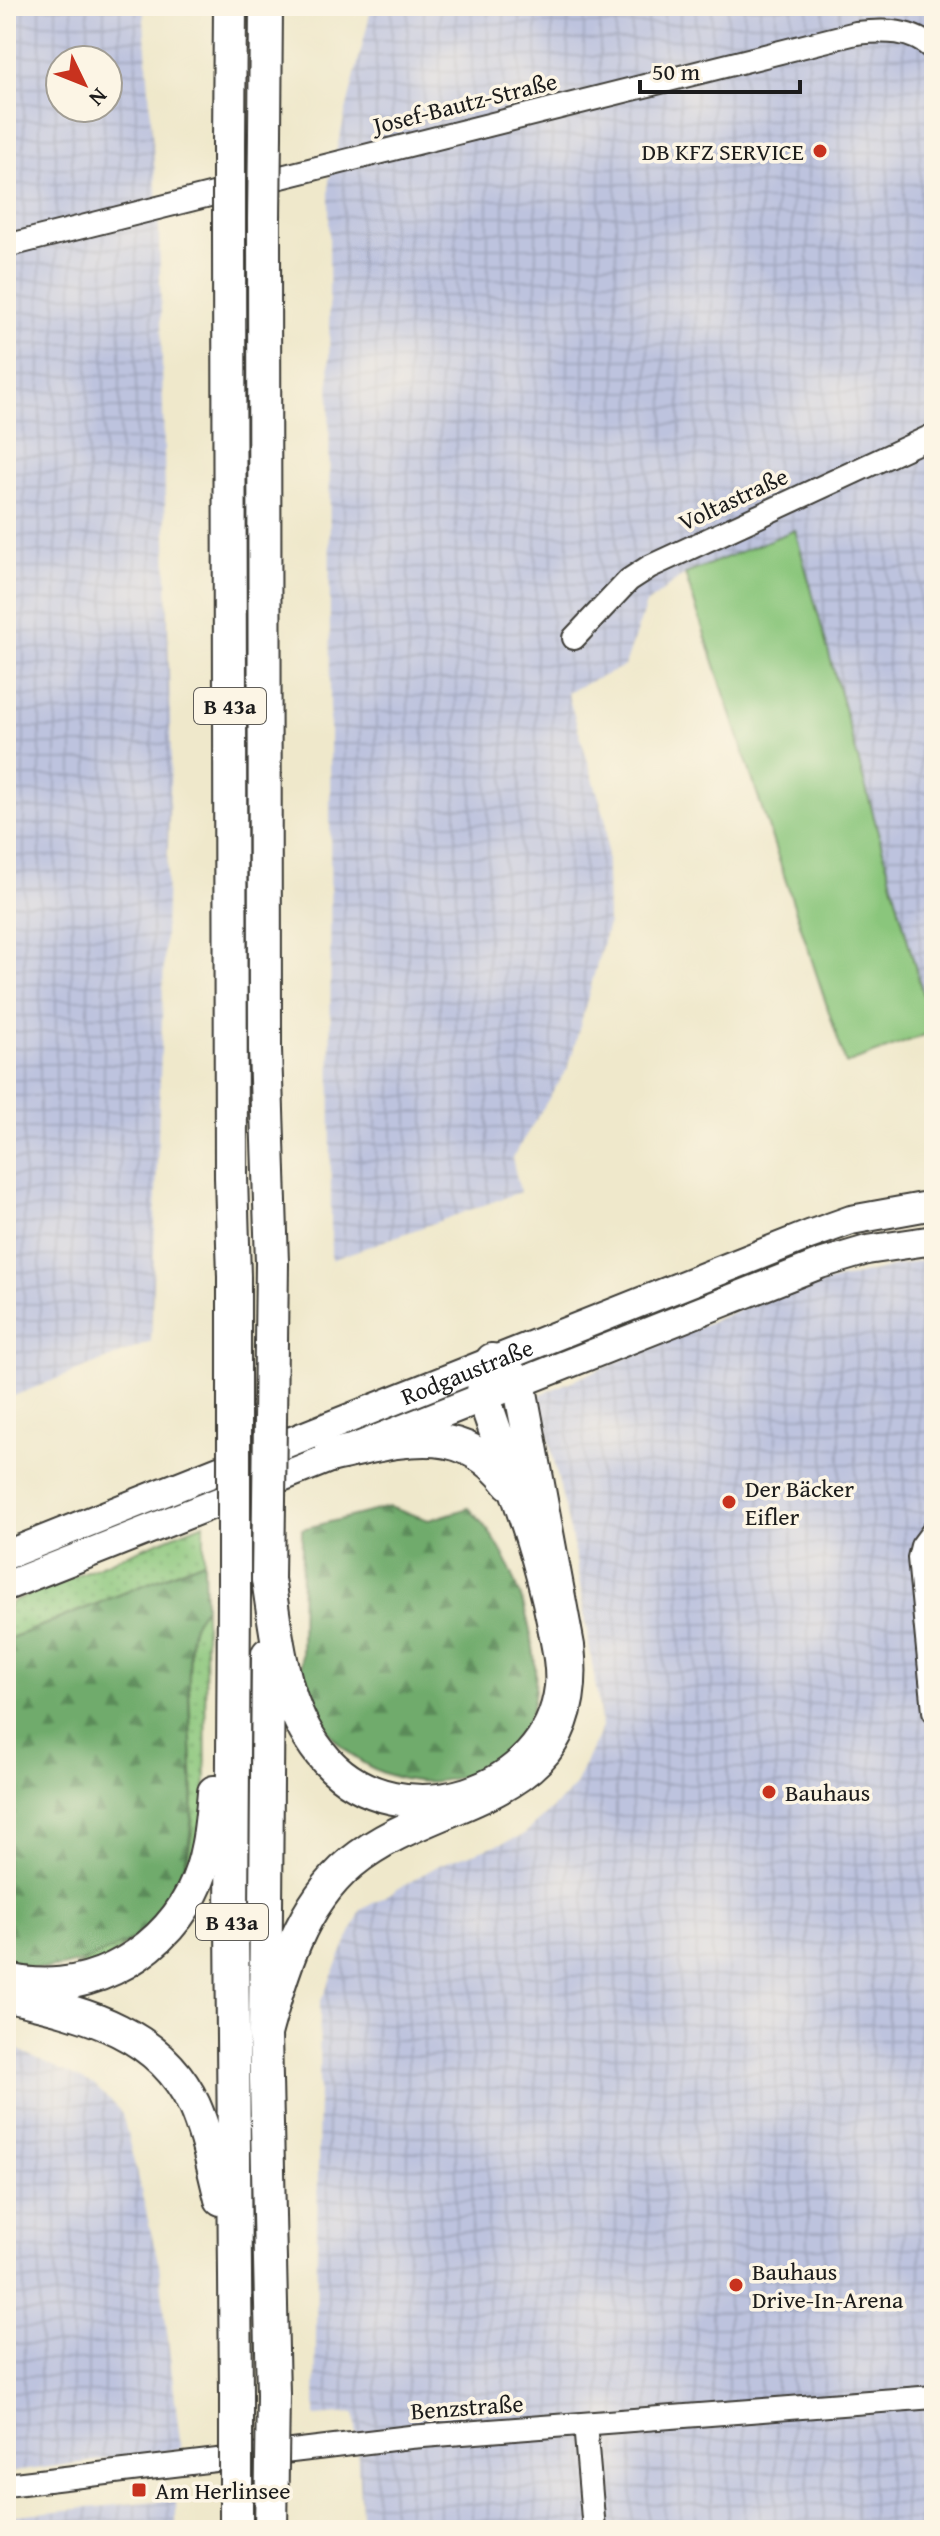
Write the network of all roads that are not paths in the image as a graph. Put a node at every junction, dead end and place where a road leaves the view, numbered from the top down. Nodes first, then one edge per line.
1 (230, 6) edge
2 (266, 6) edge
3 (934, 50) edge
4 (6, 246) edge
5 (934, 435) edge
6 (574, 638) dead end
7 (934, 1205) edge
8 (934, 1240) edge
9 (492, 1360) junction
10 (519, 1382) junction
11 (483, 1395) junction
12 (329, 1456) junction
13 (515, 1491) junction
14 (934, 1530) edge
15 (6, 1555) edge
16 (268, 1579) junction
17 (6, 1586) edge
18 (234, 1594) junction
19 (930, 1617) edge
20 (934, 1711) edge
21 (6, 1979) edge
22 (6, 1995) edge
23 (265, 2034) junction
24 (234, 2250) junction
25 (934, 2397) edge
26 (585, 2424) junction
27 (6, 2485) edge
28 (236, 2530) edge
29 (271, 2530) edge
30 (594, 2530) edge

1 - 18 highway, B 43a, bridge
2 - 16 highway, B 43a, bridge
3 - 4 street, Josef-Bautz-Straße
5 - 6 street, Voltastraße
7 - 9 main road, Rodgaustraße
8 - 10 main road, Rodgaustraße
9 - 10 highway
9 - 11 highway
9 - 15 main road, Rodgaustraße
10 - 11 main road, Rodgaustraße
10 - 23 highway
11 - 12 main road, Rodgaustraße
11 - 13 highway
12 - 13 highway
12 - 17 main road, Rodgaustraße
13 - 16 highway
14 - 19 street
16 - 23 highway, B 43a
18 - 21 highway
18 - 24 highway, B 43a
19 - 20 street
22 - 24 highway
23 - 29 highway, B 43a, bridge
24 - 28 highway, B 43a, bridge
25 - 26 street, Benzstraße
26 - 27 street, Benzstraße
26 - 30 street

